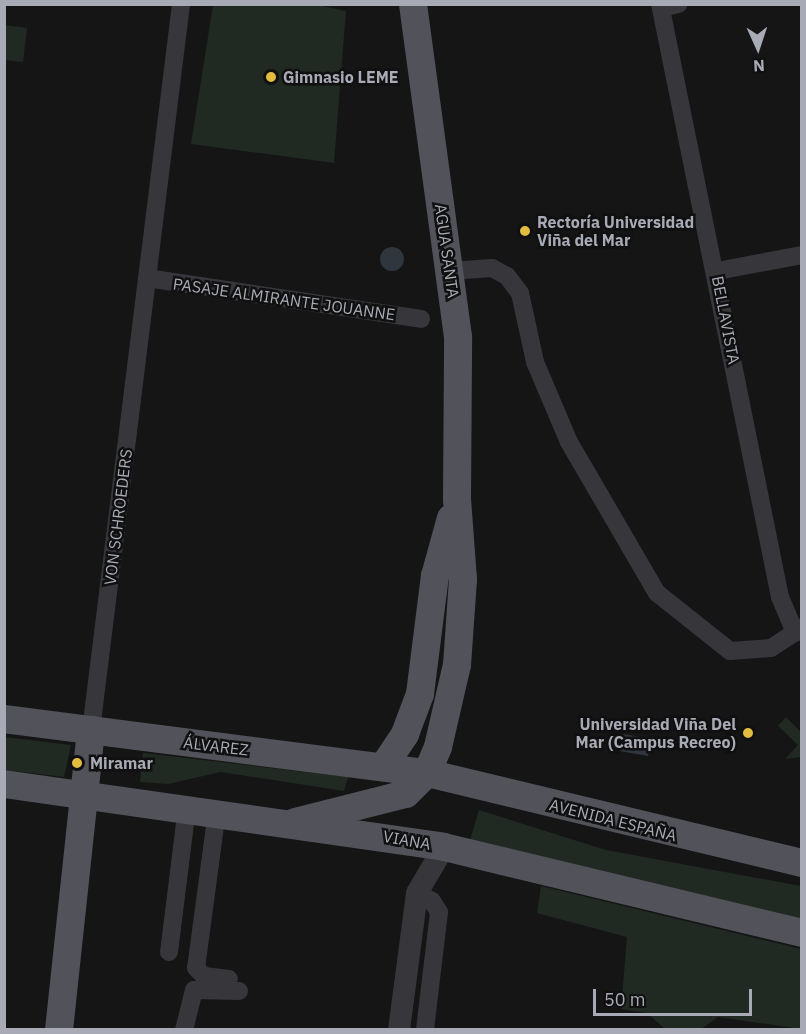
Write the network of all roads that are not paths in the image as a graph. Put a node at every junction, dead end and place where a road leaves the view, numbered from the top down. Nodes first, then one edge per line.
1 (181, 4) edge
2 (413, 4) edge
3 (667, 6) edge
4 (801, 255) edge
5 (450, 271) junction
6 (717, 271) junction
7 (147, 278) junction
8 (421, 319) dead end
9 (457, 499) junction
10 (798, 631) edge
11 (4, 719) edge
12 (91, 730) junction
13 (383, 767) junction
14 (427, 773) junction
15 (4, 784) edge
16 (86, 794) junction
17 (187, 807) junction
18 (217, 811) junction
19 (295, 822) junction
20 (444, 847) junction
21 (801, 863) edge
22 (417, 893) junction
23 (801, 933) edge
24 (169, 952) dead end
25 (59, 1029) edge
26 (184, 1029) edge
27 (399, 1029) edge
28 (425, 1029) edge

1 - 7 street, VON SCHROEDERS
2 - 5 main road, AGUA SANTA
3 - 6 street, BELLAVISTA
4 - 6 street
5 - 9 main road, AGUA SANTA
5 - 10 street
6 - 10 street, BELLAVISTA
7 - 8 street, PASAJE ALMIRANTE JOUANNE
7 - 12 street, VON SCHROEDERS
9 - 13 main road, AGUA SANTA
9 - 14 main road, AGUA SANTA
11 - 12 main road, ÁLVAREZ
12 - 13 main road, ÁLVAREZ
12 - 16 main road, VON SCHROEDERS
13 - 14 main road, ÁLVAREZ
14 - 19 main road
14 - 21 main road, AVENIDA ESPAÑA
15 - 16 main road, VIANA
16 - 17 main road, VIANA
16 - 25 main road, VON SCHROEDERS
17 - 18 main road, VIANA
17 - 24 street
18 - 19 main road, VIANA
18 - 26 street
19 - 20 main road, VIANA
20 - 22 street
20 - 23 main road, VIANA
22 - 27 street
22 - 28 street

